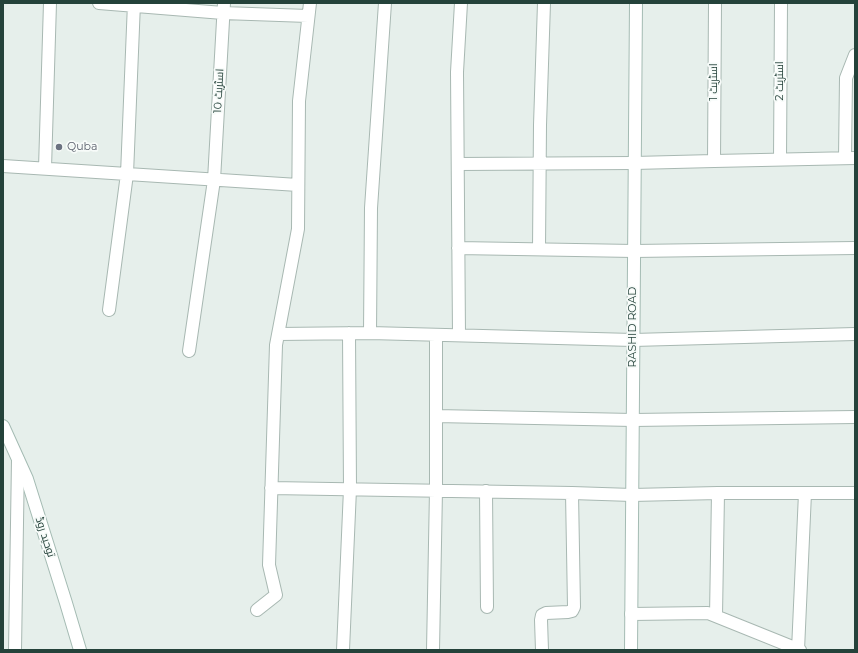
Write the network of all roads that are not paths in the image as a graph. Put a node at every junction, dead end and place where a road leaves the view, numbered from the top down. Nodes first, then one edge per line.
1 (50, 3) edge
2 (99, 3) edge
3 (310, 3) edge
4 (385, 3) edge
5 (461, 3) edge
6 (544, 3) edge
7 (636, 3) edge
8 (715, 3) edge
9 (781, 3) edge
10 (134, 4) edge
11 (224, 8) edge
12 (308, 16) junction
13 (855, 56) edge
14 (850, 158) edge
15 (780, 159) junction
16 (714, 161) junction
17 (540, 163) junction
18 (634, 163) junction
19 (458, 164) junction
20 (3, 166) edge
21 (45, 168) junction
22 (127, 174) junction
23 (214, 180) junction
24 (298, 185) junction
25 (458, 248) junction
26 (855, 248) edge
27 (540, 249) junction
28 (634, 251) junction
29 (109, 310) dead end
30 (348, 333) junction
31 (370, 333) junction
32 (278, 334) junction
33 (855, 334) edge
34 (436, 335) junction
35 (459, 335) junction
36 (633, 340) junction
37 (189, 351) dead end
38 (436, 416) junction
39 (855, 417) edge
40 (632, 420) junction
41 (3, 426) edge
42 (18, 460) junction
43 (271, 488) junction
44 (350, 489) junction
45 (436, 490) junction
46 (486, 491) junction
47 (572, 493) junction
48 (805, 493) junction
49 (855, 493) edge
50 (718, 494) junction
51 (632, 495) junction
52 (487, 607) dead end
53 (257, 610) dead end
54 (631, 614) junction
55 (716, 616) junction
56 (15, 650) edge
57 (80, 650) edge
58 (343, 650) edge
59 (433, 650) edge
60 (542, 650) edge
61 (631, 650) edge
62 (799, 650) edge

1 - 21 street
2 - 10 street
3 - 12 street
4 - 31 street
5 - 19 street
6 - 17 street
7 - 18 street, RASHID ROAD
8 - 16 street, اسٹریٹ 1
9 - 15 street, اسٹریٹ 2
10 - 11 street
10 - 22 street
11 - 12 street
11 - 23 street, اسٹریٹ 10
12 - 24 street
13 - 14 street
14 - 15 street
15 - 16 street
16 - 18 street
17 - 18 street
17 - 19 street
17 - 27 street
18 - 28 street, RASHID ROAD
19 - 25 street
20 - 21 street
21 - 22 street
22 - 23 street
22 - 29 street
23 - 24 street
23 - 37 street, اسٹریٹ 10
24 - 32 street
25 - 27 street
25 - 35 street
26 - 28 street
27 - 28 street
28 - 36 street, RASHID ROAD
30 - 31 street
30 - 32 street
30 - 44 street
31 - 34 street
32 - 43 street
33 - 36 street
34 - 35 street
34 - 38 street
35 - 36 street
36 - 40 street, RASHID ROAD
38 - 40 street
38 - 45 street
39 - 40 street
40 - 51 street, RASHID ROAD
41 - 42 street, توحید روڈ
42 - 56 street
42 - 57 street, توحید روڈ
43 - 44 street
43 - 53 street
44 - 45 street
44 - 58 street
45 - 46 street
45 - 59 street
46 - 47 street
46 - 52 street
47 - 51 street
47 - 60 street
48 - 49 street
48 - 50 street
48 - 62 street
50 - 51 street
50 - 55 street
51 - 54 street, RASHID ROAD
54 - 55 street
54 - 61 street, RASHID ROAD
55 - 62 street

